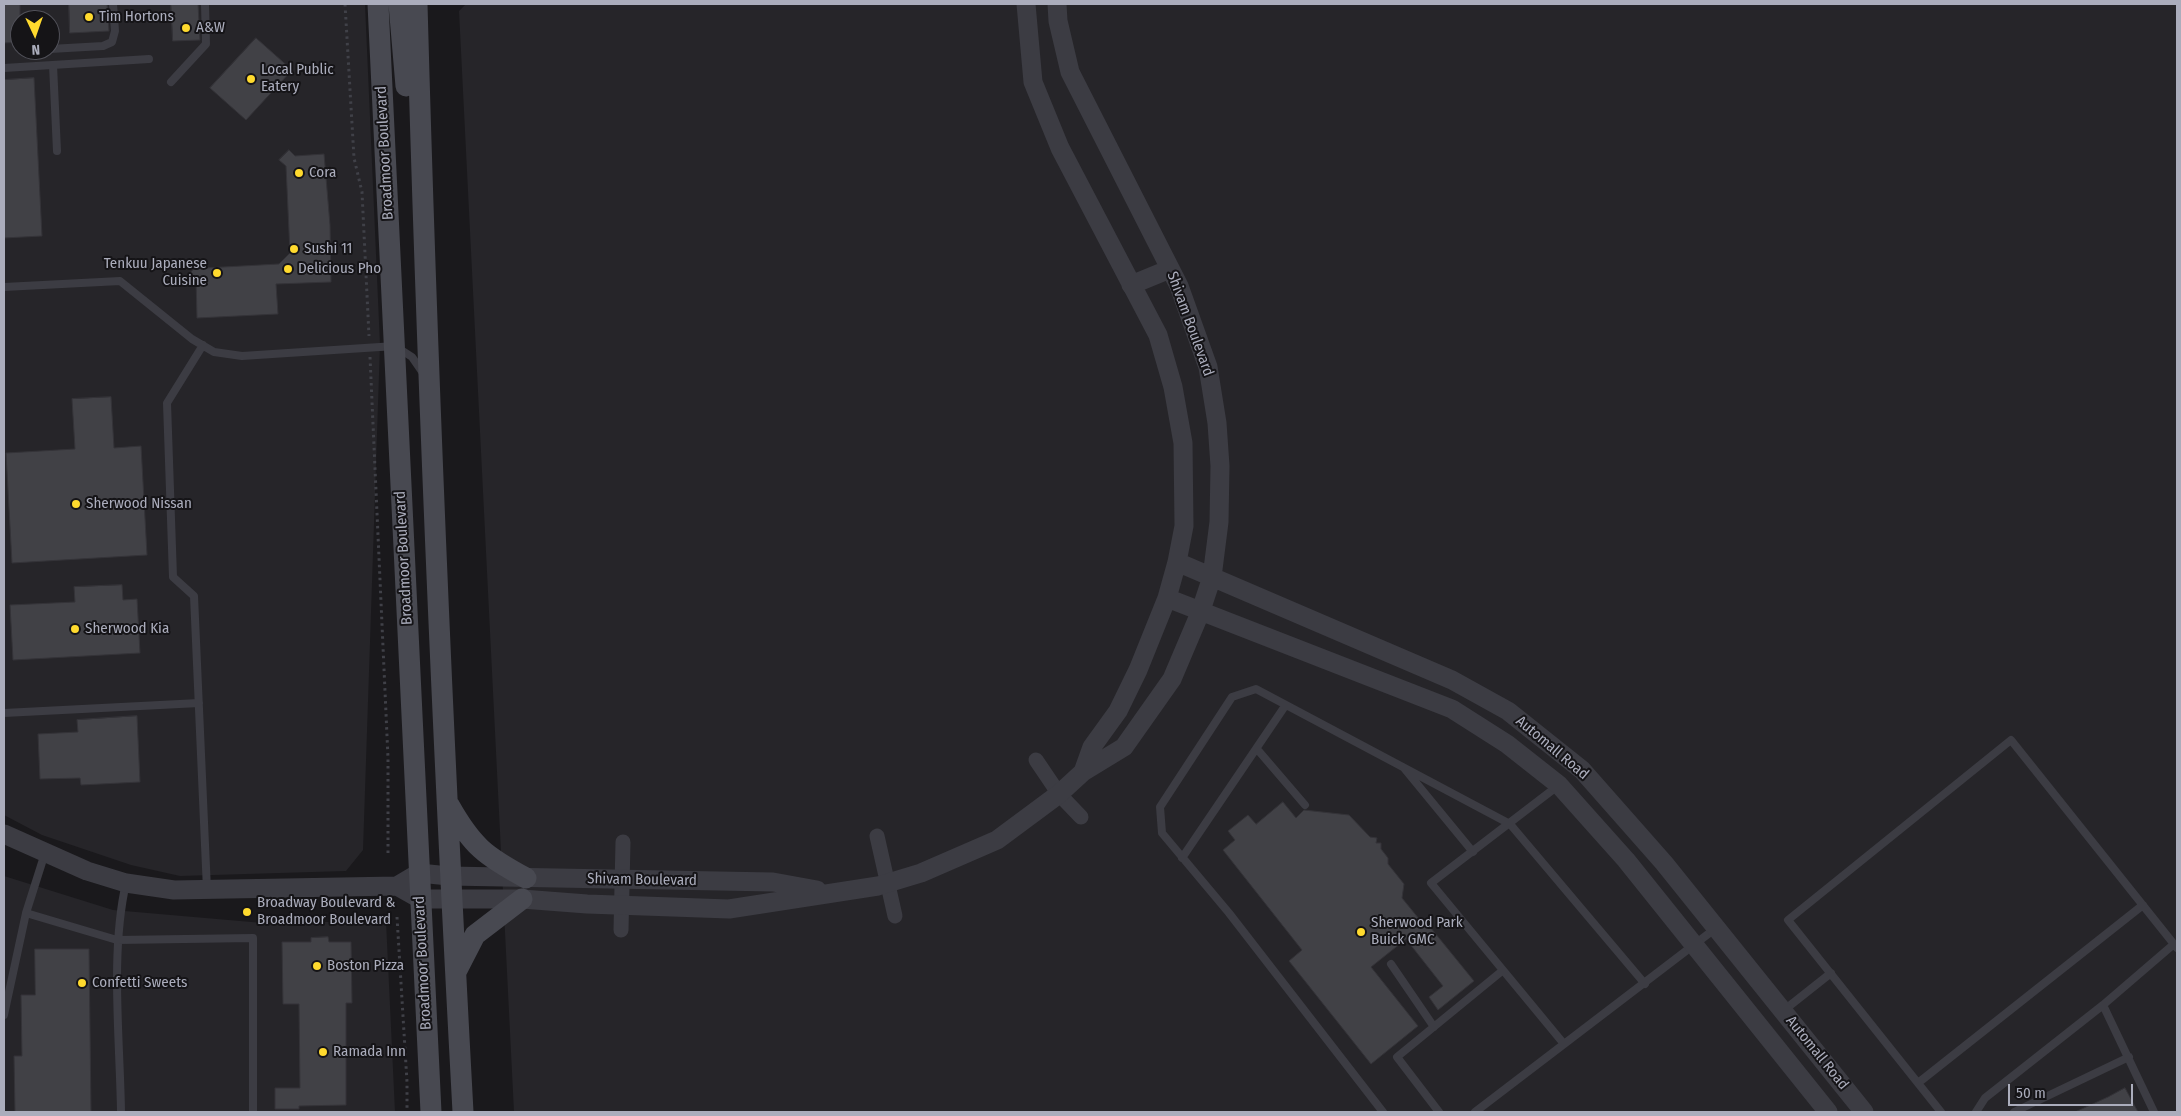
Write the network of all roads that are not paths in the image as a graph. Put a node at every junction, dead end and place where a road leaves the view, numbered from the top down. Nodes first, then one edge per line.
1 (113, 4) edge
2 (205, 4) edge
3 (399, 4) edge
4 (417, 4) edge
5 (425, 4) edge
6 (1026, 4) edge
7 (1057, 4) edge
8 (377, 9) edge
9 (418, 39) junction
10 (60, 48) edge
11 (149, 59) dead end
12 (53, 65) junction
13 (4, 68) edge
14 (171, 82) dead end
15 (420, 121) junction
16 (57, 151) dead end
17 (1170, 269) junction
18 (1132, 285) junction
19 (4, 287) edge
20 (203, 345) junction
21 (395, 346) junction
22 (428, 379) junction
23 (1177, 562) junction
24 (1212, 577) junction
25 (1167, 598) junction
26 (1200, 613) junction
27 (199, 703) junction
28 (1285, 706) junction
29 (4, 713) edge
30 (1257, 749) junction
31 (1036, 760) dead end
32 (1401, 765) junction
33 (1083, 772) junction
34 (1558, 786) junction
35 (1060, 794) junction
36 (448, 802) junction
37 (1305, 805) dead end
38 (1080, 817) dead end
39 (1510, 824) junction
40 (4, 834) edge
41 (877, 836) dead end
42 (622, 842) dead end
43 (45, 852) junction
44 (1472, 852) junction
45 (1182, 858) junction
46 (419, 873) junction
47 (449, 876) junction
48 (526, 878) junction
49 (623, 881) junction
50 (126, 883) junction
51 (886, 883) junction
52 (398, 886) junction
53 (207, 891) junction
54 (833, 892) junction
55 (420, 899) junction
56 (451, 899) junction
57 (522, 899) junction
58 (622, 905) junction
59 (2143, 905) junction
60 (26, 913) junction
61 (894, 916) dead end
62 (1716, 928) junction
63 (621, 930) dead end
64 (117, 940) junction
65 (1695, 946) junction
66 (2176, 946) edge
67 (1391, 964) dead end
68 (1502, 971) junction
69 (455, 972) junction
70 (1831, 973) junction
71 (1645, 984) junction
72 (2103, 1006) junction
73 (1783, 1011) junction
74 (4, 1014) edge
75 (1434, 1027) junction
76 (1564, 1044) junction
77 (2128, 1057) junction
78 (1918, 1083) junction
79 (2028, 1109) edge
80 (121, 1112) edge
81 (253, 1112) edge
82 (431, 1112) edge
83 (463, 1112) edge
84 (1383, 1112) edge
85 (1440, 1112) edge
86 (1475, 1112) edge
87 (1828, 1112) edge
88 (1864, 1112) edge
89 (1941, 1112) edge
90 (1976, 1112) edge
91 (2014, 1112) edge
92 (2154, 1112) edge

1 - 10 lane
2 - 14 lane
3 - 15 main road
4 - 9 main road, Broadmoor Boulevard
5 - 9 main road
6 - 18 street, Shivam Boulevard
7 - 17 street, Shivam Boulevard
8 - 21 main road, Broadmoor Boulevard
9 - 15 main road, Broadmoor Boulevard
11 - 12 lane
12 - 13 lane
12 - 16 lane
15 - 22 main road, Broadmoor Boulevard
17 - 18 street
17 - 24 street, Shivam Boulevard
18 - 23 street, Shivam Boulevard
19 - 20 lane
20 - 21 lane
20 - 27 lane
21 - 22 lane
21 - 46 main road, Broadmoor Boulevard
22 - 36 main road, Broadmoor Boulevard
23 - 24 street, Automall Road
23 - 25 street, Shivam Boulevard
24 - 26 street, Shivam Boulevard
24 - 62 street, Automall Road
25 - 26 street, Automall Road
25 - 33 street, Shivam Boulevard
26 - 33 street, Shivam Boulevard
26 - 34 street, Automall Road
27 - 29 lane
27 - 53 lane
28 - 30 lane
28 - 32 lane
28 - 45 lane
30 - 37 lane
30 - 45 lane
31 - 35 street
32 - 39 lane
32 - 44 lane
33 - 35 street, Shivam Boulevard
34 - 39 lane
34 - 65 street, Automall Road
35 - 38 street
35 - 51 street, Shivam Boulevard
36 - 47 main road, Broadmoor Boulevard
36 - 48 main road
39 - 44 lane
39 - 71 lane
40 - 43 street
41 - 51 street
42 - 49 street
43 - 50 street
43 - 60 lane
44 - 68 lane
45 - 84 lane
46 - 47 street, Shivam Boulevard
46 - 52 street
46 - 55 main road, Broadmoor Boulevard
47 - 48 street, Shivam Boulevard
47 - 56 main road, Broadmoor Boulevard
48 - 49 street, Shivam Boulevard
49 - 54 street, Shivam Boulevard
49 - 58 street
50 - 53 street
50 - 64 lane
51 - 54 street, Shivam Boulevard
51 - 61 street
52 - 53 street
52 - 55 street
54 - 58 street, Shivam Boulevard
55 - 56 street, Shivam Boulevard
55 - 82 main road, Broadmoor Boulevard
56 - 57 street, Shivam Boulevard
56 - 69 main road, Broadmoor Boulevard
57 - 58 street, Shivam Boulevard
57 - 69 main road
58 - 63 street
59 - 66 lane
59 - 70 lane
59 - 78 lane
60 - 64 lane
60 - 74 lane
62 - 65 lane
62 - 73 street, Automall Road
64 - 80 lane
64 - 81 lane
65 - 71 lane
65 - 87 street, Automall Road
66 - 72 lane
67 - 75 lane
68 - 75 lane
68 - 76 lane
69 - 83 main road, Broadmoor Boulevard
70 - 73 lane
70 - 78 lane
71 - 76 lane
72 - 77 lane
72 - 90 lane
73 - 88 street, Automall Road
75 - 85 lane
76 - 86 lane
77 - 79 lane
77 - 92 lane
78 - 89 lane
79 - 91 lane

